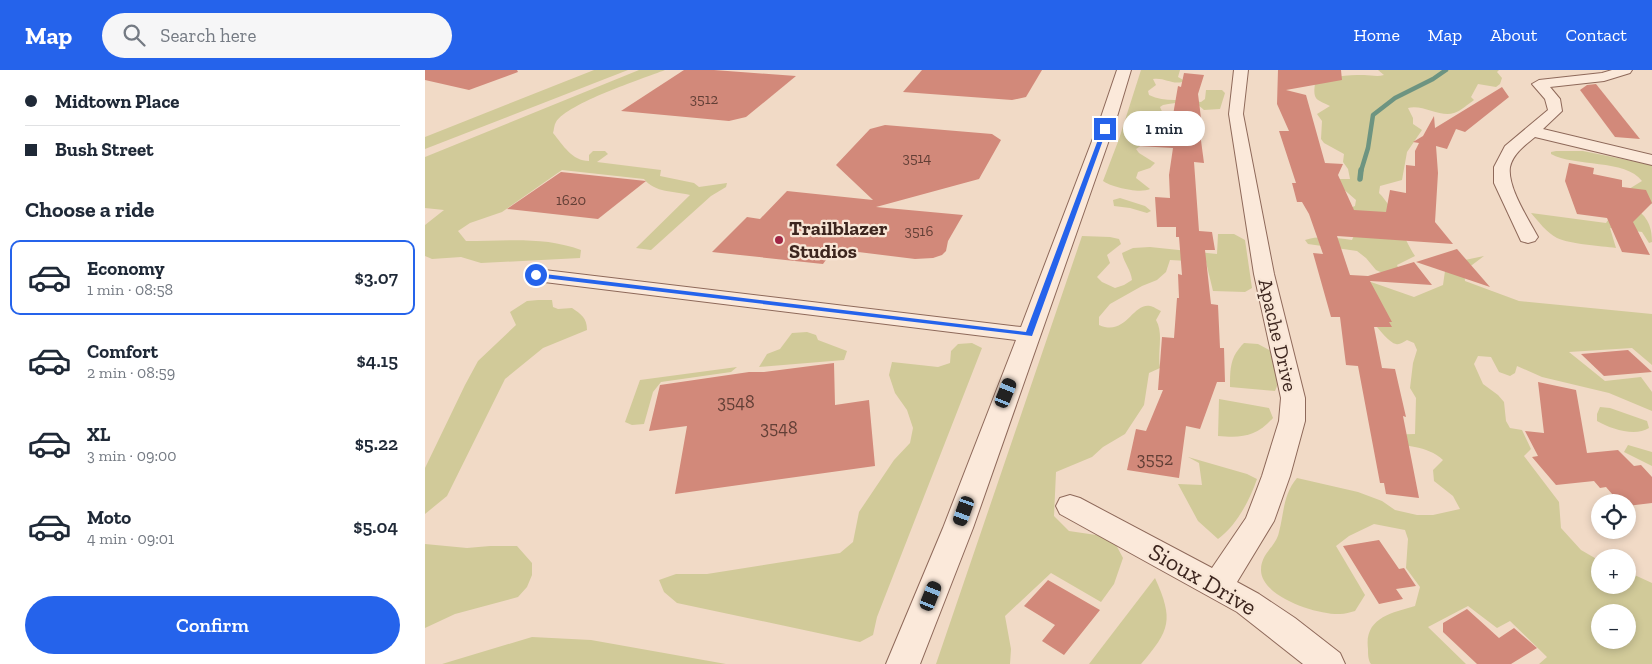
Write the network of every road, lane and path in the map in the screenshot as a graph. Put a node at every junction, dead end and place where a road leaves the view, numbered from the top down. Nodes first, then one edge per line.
1 (1124, 70) edge
2 (1241, 70) edge
3 (1625, 70) edge
4 (1531, 131) junction
5 (1652, 160) edge
6 (1528, 237) dead end
7 (536, 275) dead end
8 (1029, 334) junction
9 (1071, 506) dead end
10 (1218, 585) junction
11 (903, 664) edge
12 (1328, 664) edge

1 - 8 street
2 - 10 street, Apache Drive
3 - 4 street
4 - 5 street
4 - 6 street
7 - 8 street
8 - 11 street
9 - 10 street, Sioux Drive
10 - 12 street, Sioux Drive

